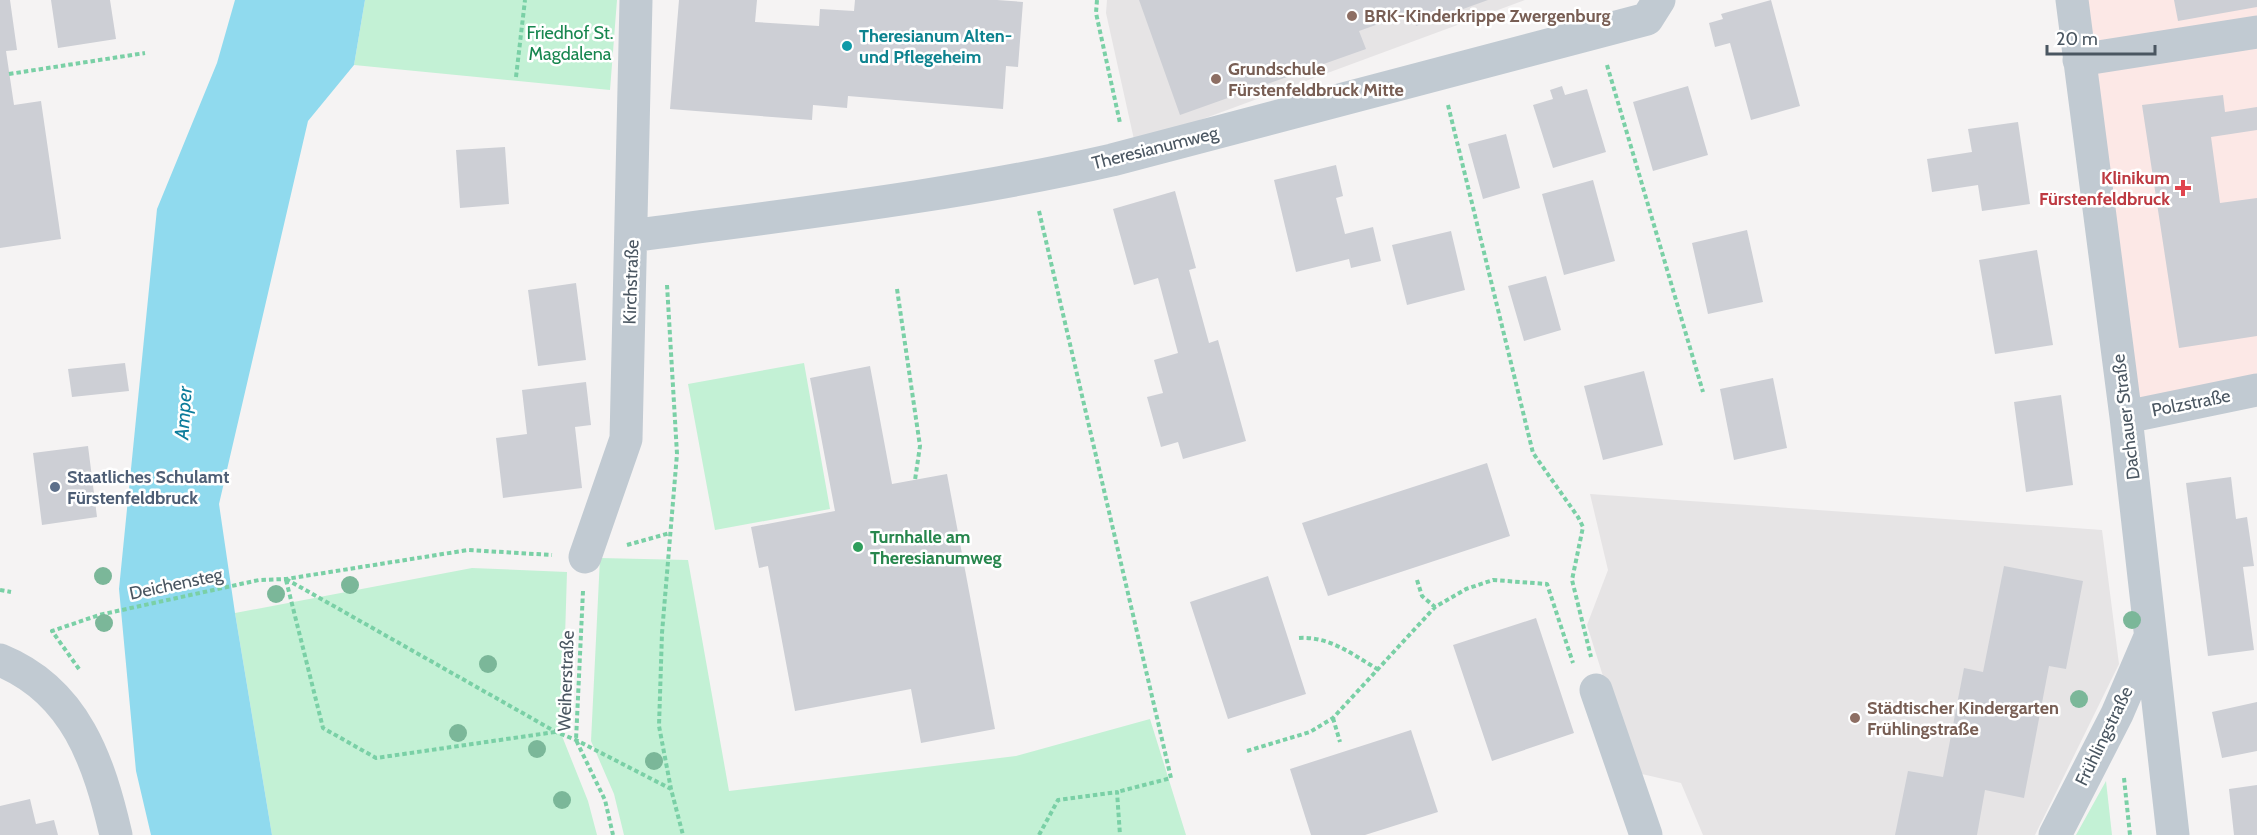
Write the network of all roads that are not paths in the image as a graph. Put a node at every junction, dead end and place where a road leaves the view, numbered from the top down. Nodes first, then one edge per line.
1 (636, 0) edge
2 (2072, 0) edge
3 (1653, 10) edge
4 (2257, 32) edge
5 (2079, 60) junction
6 (648, 234) junction
7 (2257, 390) edge
8 (2126, 417) junction
9 (585, 557) road end
10 (2151, 635) junction
11 (0, 660) edge
12 (1596, 690) road end
13 (116, 835) edge
14 (1646, 835) edge
15 (2055, 835) edge
16 (2173, 835) edge

1 - 6 street, Kirchstraße
2 - 5 street, Dachauer Straße
3 - 6 street, Theresianumweg
4 - 5 street
5 - 8 street, Dachauer Straße
6 - 9 street, Kirchstraße
7 - 8 street, Polzstraße
8 - 10 street, Dachauer Straße
10 - 15 street, Frühlingstraße
10 - 16 street, Dachauer Straße
11 - 13 street
12 - 14 street

